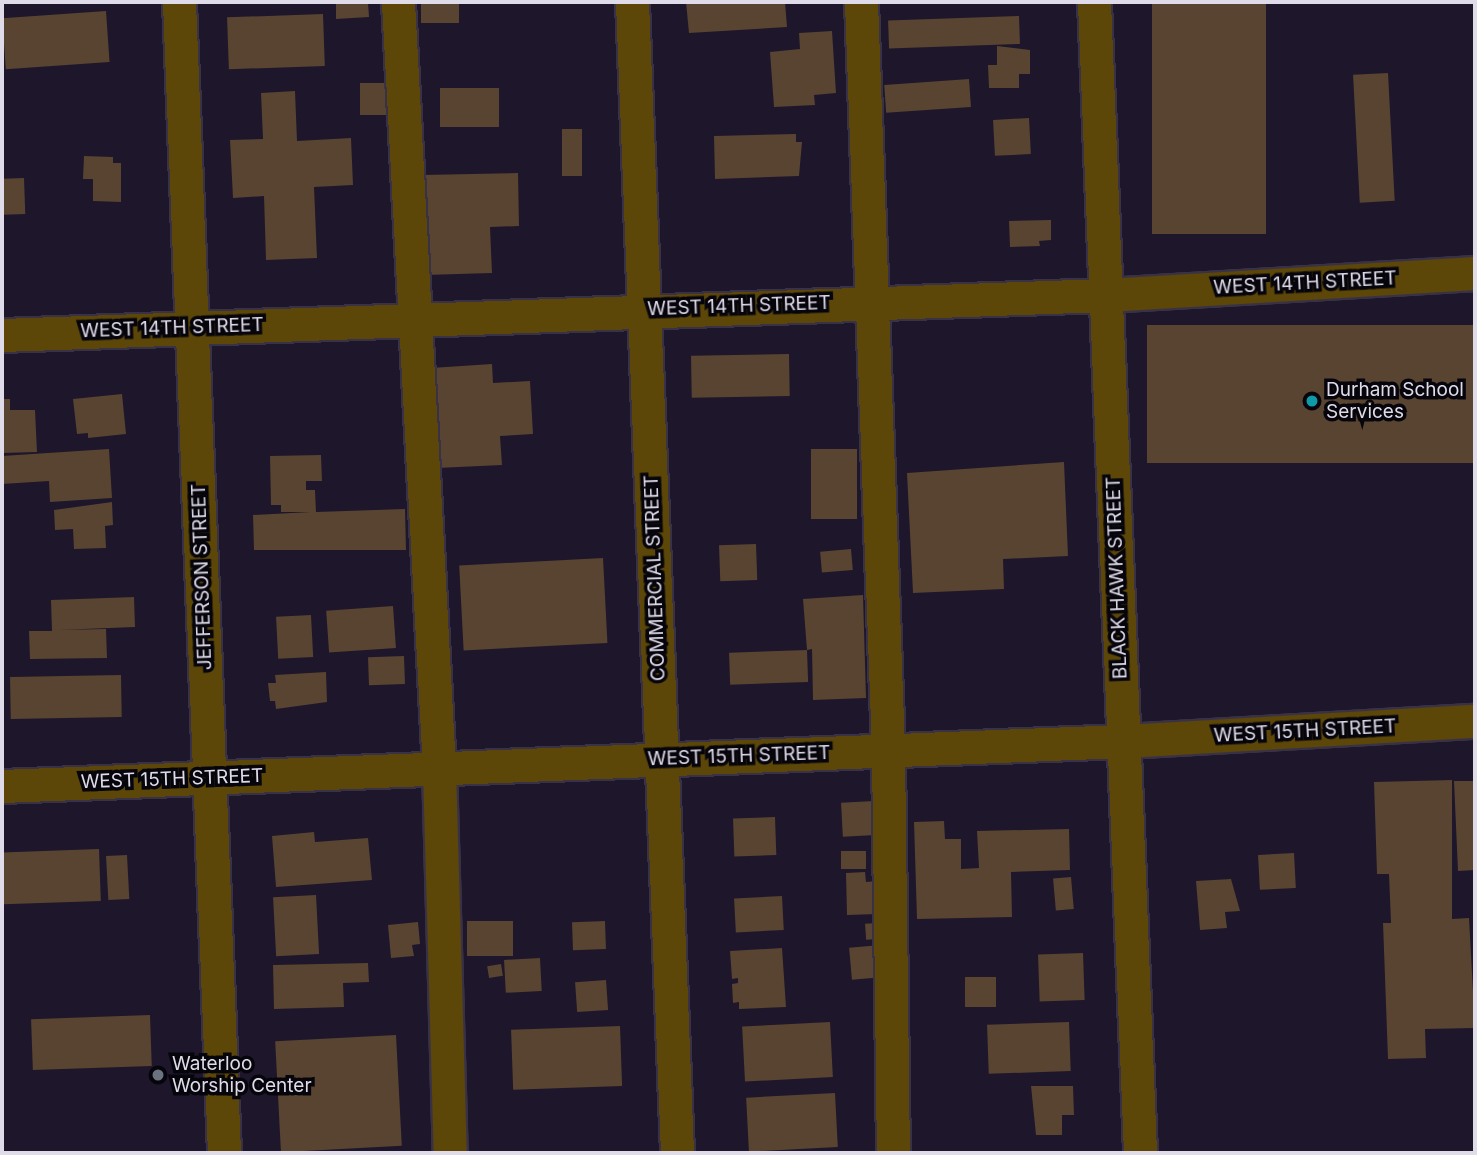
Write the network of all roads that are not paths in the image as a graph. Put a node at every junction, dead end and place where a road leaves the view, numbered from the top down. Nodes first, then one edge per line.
1 (179, 2) edge
2 (398, 2) edge
3 (632, 2) edge
4 (861, 2) edge
5 (1094, 2) edge
6 (1475, 273) edge
7 (1106, 295) junction
8 (870, 302) junction
9 (645, 309) junction
10 (414, 318) junction
11 (192, 327) junction
12 (2, 335) edge
13 (1475, 721) edge
14 (1124, 741) junction
15 (888, 750) junction
16 (662, 760) junction
17 (439, 768) junction
18 (209, 778) junction
19 (2, 786) edge
20 (224, 1153) edge
21 (450, 1153) edge
22 (677, 1153) edge
23 (894, 1153) edge
24 (1140, 1153) edge

1 - 11 street, JEFFERSON STREET
2 - 10 street
3 - 9 street, COMMERCIAL STREET
4 - 8 street
5 - 7 street, BLACK HAWK STREET
6 - 7 street, WEST 14TH STREET
7 - 8 street, WEST 14TH STREET
7 - 14 street, BLACK HAWK STREET
8 - 9 street, WEST 14TH STREET
8 - 15 street
9 - 10 street, WEST 14TH STREET
9 - 16 street, COMMERCIAL STREET
10 - 11 street, WEST 14TH STREET
10 - 17 street
11 - 12 street, WEST 14TH STREET
11 - 18 street, JEFFERSON STREET
13 - 14 street, WEST 15TH STREET
14 - 15 street, WEST 15TH STREET
14 - 24 street, BLACK HAWK STREET
15 - 16 street, WEST 15TH STREET
15 - 23 street
16 - 17 street, WEST 15TH STREET
16 - 22 street, COMMERCIAL STREET
17 - 18 street, WEST 15TH STREET
17 - 21 street
18 - 19 street, WEST 15TH STREET
18 - 20 street, JEFFERSON STREET

